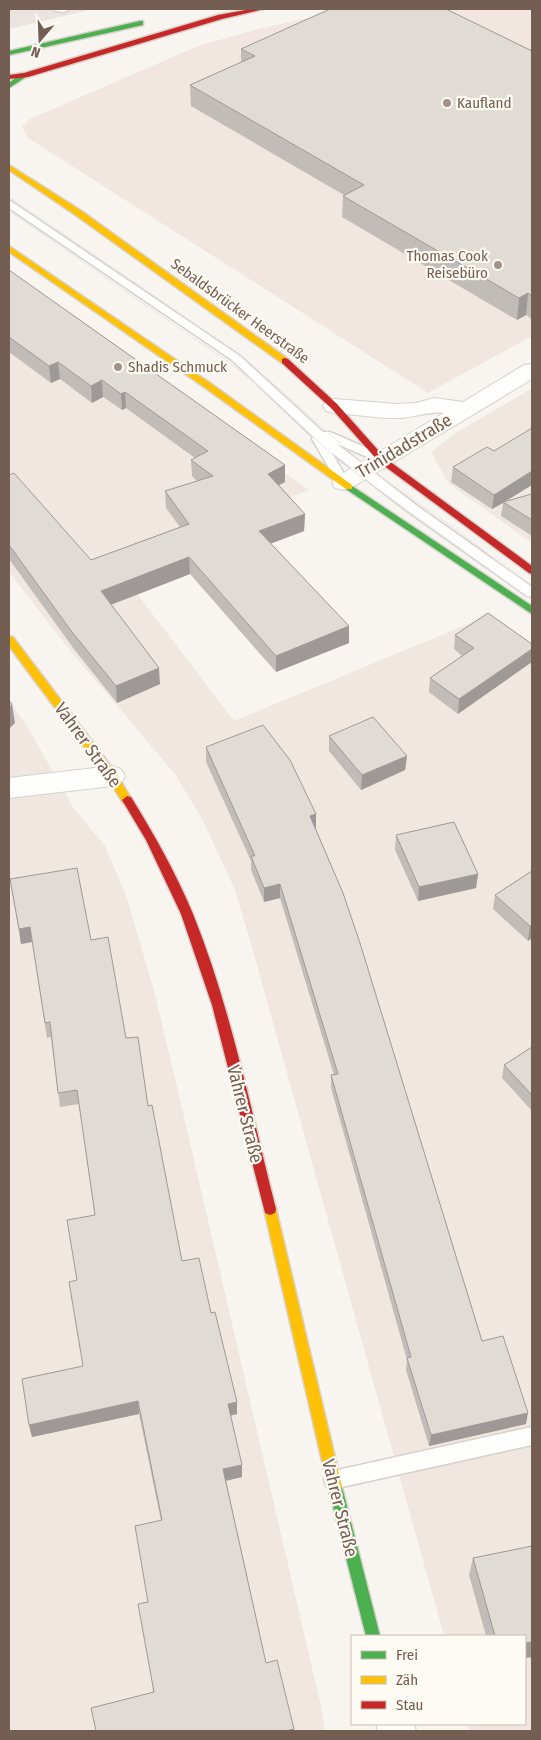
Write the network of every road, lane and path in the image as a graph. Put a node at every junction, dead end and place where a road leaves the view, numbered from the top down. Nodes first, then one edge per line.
1 (58, 9) edge
2 (64, 9) edge
3 (260, 9) edge
4 (149, 21) dead end
5 (9, 53) edge
6 (25, 75) junction
7 (9, 77) edge
8 (9, 86) edge
9 (9, 167) edge
10 (71, 196) dead end
11 (9, 204) edge
12 (76, 212) junction
13 (9, 248) edge
14 (532, 370) edge
15 (334, 406) junction
16 (465, 410) junction
17 (314, 431) junction
18 (382, 460) junction
19 (362, 471) junction
20 (343, 483) junction
21 (532, 571) edge
22 (532, 594) edge
23 (532, 611) edge
24 (9, 639) edge
25 (112, 776) junction
26 (9, 788) edge
27 (532, 1436) edge
28 (333, 1480) junction
29 (372, 1635) edge

1 - 2 lane
3 - 6 main road
4 - 5 main road
6 - 7 main road
6 - 8 main road
9 - 12 main road, Sebaldsbrücker Heerstraße
10 - 12 main road
11 - 17 lane
12 - 15 main road, Sebaldsbrücker Heerstraße
13 - 20 main road
14 - 16 street, Trinidadstraße
15 - 16 street, Trinidadstraße
15 - 18 main road, Sebaldsbrücker Heerstraße
16 - 18 street, Trinidadstraße
17 - 18 lane
17 - 19 lane
17 - 20 lane
18 - 19 street, Trinidadstraße
18 - 21 main road, Sebaldsbrücker Heerstraße
19 - 20 street, Trinidadstraße
19 - 22 lane
20 - 23 main road
24 - 25 main road, Vahrer Straße
25 - 26 street
25 - 28 main road, Vahrer Straße
27 - 28 lane
28 - 29 main road, Vahrer Straße

